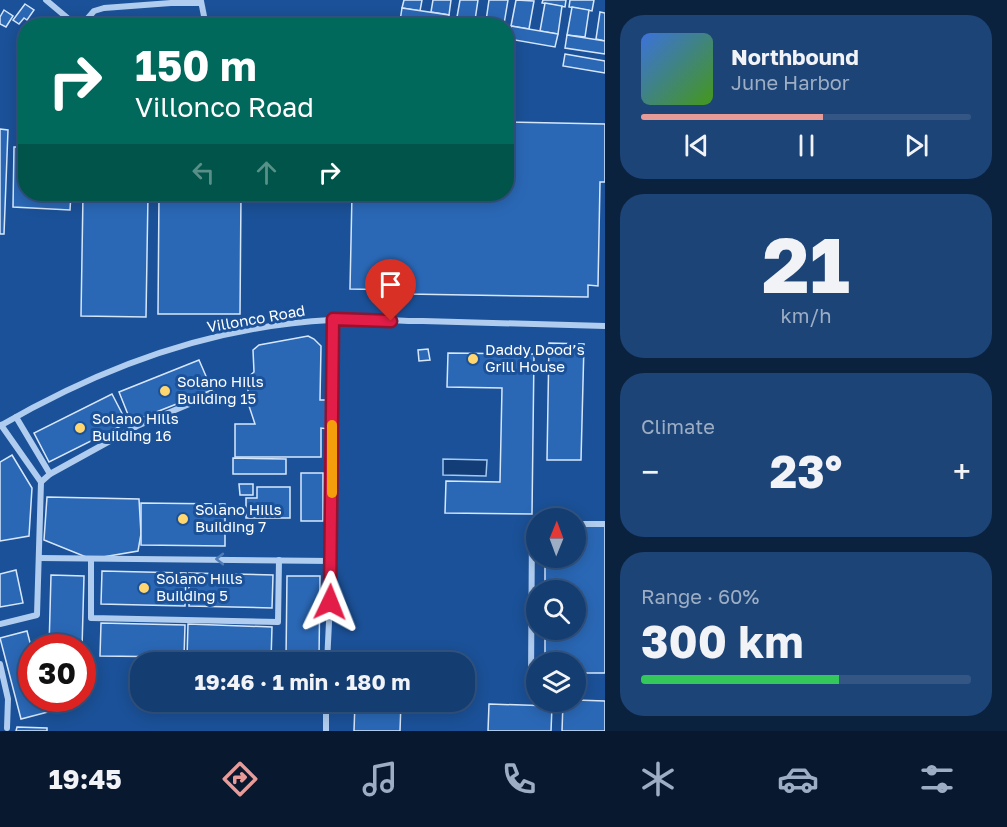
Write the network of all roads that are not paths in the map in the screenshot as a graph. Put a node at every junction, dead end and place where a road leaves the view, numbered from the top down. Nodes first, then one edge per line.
1 (46, 0) edge
2 (201, 2) edge
3 (69, 18) edge
4 (87, 18) edge
5 (204, 18) edge
6 (333, 319) junction
7 (605, 326) edge
8 (213, 394) dead end
9 (16, 417) junction
10 (1, 426) edge
11 (27, 436) junction
12 (14, 443) junction
13 (50, 474) junction
14 (41, 482) junction
15 (586, 524) edge
16 (605, 524) edge
17 (39, 558) junction
18 (92, 560) junction
19 (279, 560) junction
20 (332, 561) junction
21 (532, 568) edge
22 (0, 624) edge
23 (328, 652) edge
24 (531, 652) edge
25 (0, 664) edge
26 (326, 712) edge
27 (7, 728) dead end
28 (326, 731) edge

1 - 3 street
2 - 4 street
2 - 5 street
6 - 7 street, Villonco Road
6 - 9 street, Villonco Road
6 - 20 street
8 - 13 street
9 - 10 street, Villonco Road
9 - 11 street
10 - 12 street
11 - 12 street
11 - 13 street
12 - 14 street
13 - 14 street
14 - 17 street
15 - 16 street
17 - 18 street
17 - 22 street
19 -> 18 street
18 - 19 street
19 - 20 street
20 - 23 street
21 - 24 street
25 - 27 street
26 - 28 street

